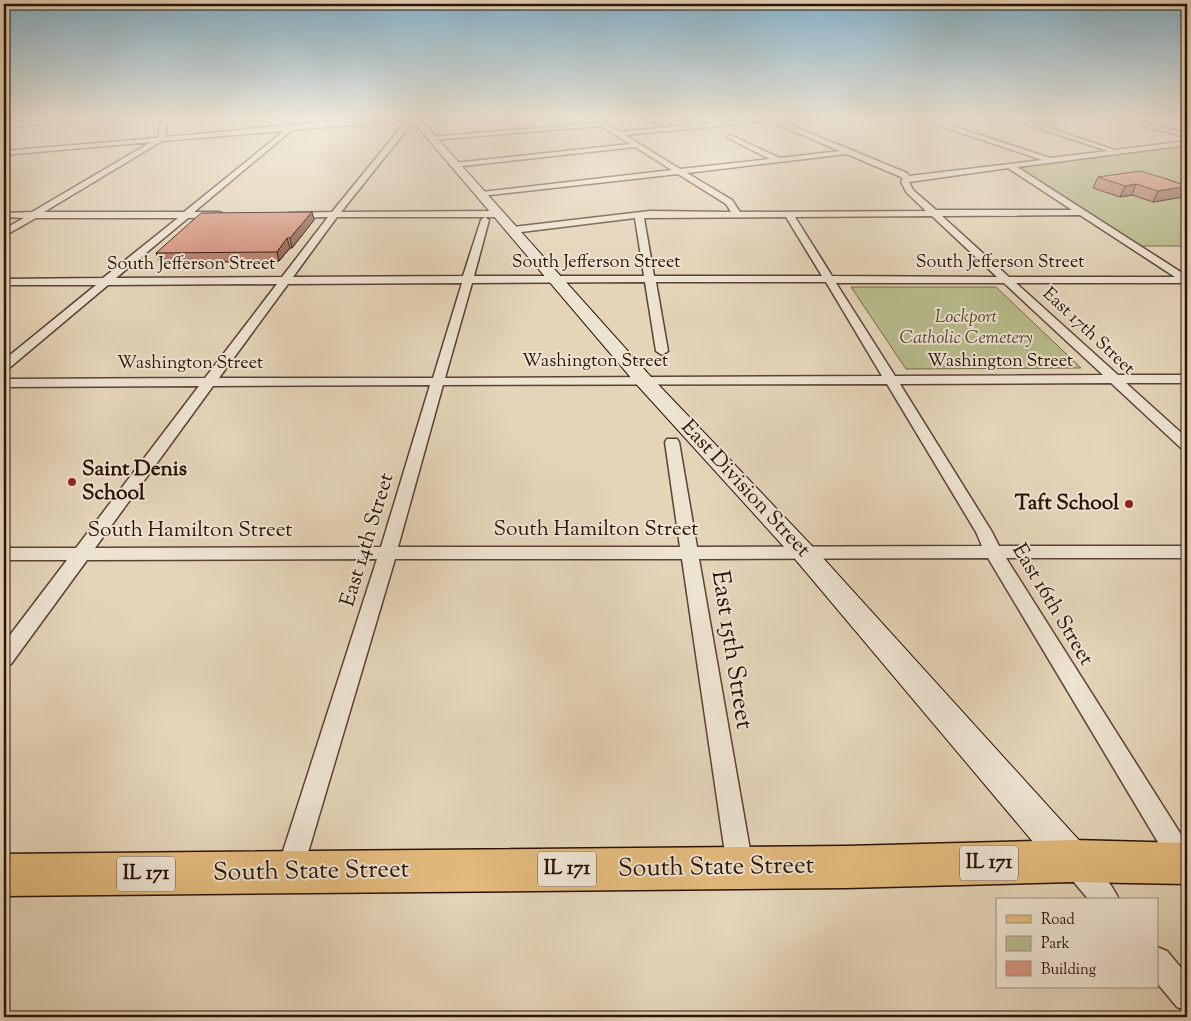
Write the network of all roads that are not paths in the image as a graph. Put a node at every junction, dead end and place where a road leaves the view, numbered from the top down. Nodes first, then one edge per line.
1 (454, 165) edge
2 (117, 166) edge
3 (246, 166) edge
4 (373, 166) edge
5 (669, 166) edge
6 (722, 166) edge
7 (882, 166) edge
8 (1010, 166) joint
9 (678, 171) junction
10 (907, 179) junction
11 (480, 194) junction
12 (729, 202) junction
13 (1082, 212) junction
14 (737, 214) junction
15 (789, 214) junction
16 (936, 214) junction
17 (4, 215) edge
18 (35, 215) junction
19 (186, 215) junction
20 (226, 215) edge
21 (285, 215) edge
22 (334, 215) junction
23 (640, 215) junction
24 (499, 221) junction
25 (4, 233) edge
26 (554, 279) junction
27 (1008, 279) junction
28 (468, 280) junction
29 (652, 280) junction
30 (831, 280) junction
31 (1187, 280) edge
32 (108, 281) junction
33 (284, 281) junction
34 (4, 282) edge
35 (662, 351) dead end
36 (4, 366) edge
37 (1116, 380) junction
38 (1187, 380) edge
39 (439, 381) junction
40 (891, 381) junction
41 (645, 382) junction
42 (4, 383) edge
43 (209, 383) junction
44 (672, 442) dead end
45 (1187, 446) edge
46 (388, 552) junction
47 (993, 552) junction
48 (1187, 552) edge
49 (81, 553) junction
50 (689, 553) junction
51 (804, 553) junction
52 (4, 554) edge
53 (4, 658) edge
54 (1073, 861) junction
55 (1186, 864) edge
56 (740, 867) junction
57 (289, 872) junction
58 (4, 874) edge
59 (1104, 898) edge
60 (1158, 962) edge
61 (1187, 996) edge

1 - 11 street, East Division Street
2 - 18 street
3 - 19 street
4 - 22 street
5 - 9 street
6 - 9 street
7 - 10 street, East 17th Street
8 - 10 street
8 - 13 street
9 - 11 street
9 - 12 street
10 - 16 street, East 17th Street
11 - 24 street, East Division Street
12 - 14 street
12 - 23 street
13 - 16 street
13 - 31 street
14 - 15 street
14 - 23 street
15 - 16 street
15 - 30 street, East 16th Street
16 - 27 street, East 17th Street
17 - 18 street
18 - 19 street
18 - 25 street
19 - 20 street
19 - 32 street
21 - 22 street
22 - 24 street
22 - 33 street
23 - 24 street
23 - 29 street
24 - 26 street, East Division Street
24 - 28 street, East 14th Street
26 - 28 street, South Jefferson Street
26 - 29 street, South Jefferson Street
26 - 41 street, East Division Street
27 - 30 street, South Jefferson Street
27 - 31 street, South Jefferson Street
27 - 37 street, East 17th Street
28 - 33 street, South Jefferson Street
28 - 39 street, East 14th Street
29 - 30 street, South Jefferson Street
29 - 35 street
30 - 40 street, East 16th Street
32 - 33 street, South Jefferson Street
32 - 34 street, South Jefferson Street
32 - 36 street
33 - 43 street
37 - 38 street, Washington Street
37 - 40 street, Washington Street
37 - 45 street, East 17th Street
39 - 41 street, Washington Street
39 - 43 street, Washington Street
39 - 46 street, East 14th Street
40 - 41 street, Washington Street
40 - 47 street, East 16th Street
41 - 51 street, East Division Street
42 - 43 street, Washington Street
43 - 49 street
44 - 50 street, East 15th Street
46 - 49 street, South Hamilton Street
46 - 50 street, South Hamilton Street
46 - 57 street, East 14th Street
47 - 48 street, South Hamilton Street
47 - 51 street, South Hamilton Street
47 - 55 street, East 16th Street
49 - 52 street, South Hamilton Street
49 - 53 street
50 - 51 street, South Hamilton Street
50 - 56 street, East 15th Street
51 - 54 street, East Division Street
54 - 55 main road, South State Street / IL 171
54 - 56 main road, South State Street / IL 171
54 - 59 street
56 - 57 main road, South State Street / IL 171
57 - 58 main road, South State Street / IL 171
60 - 61 street

